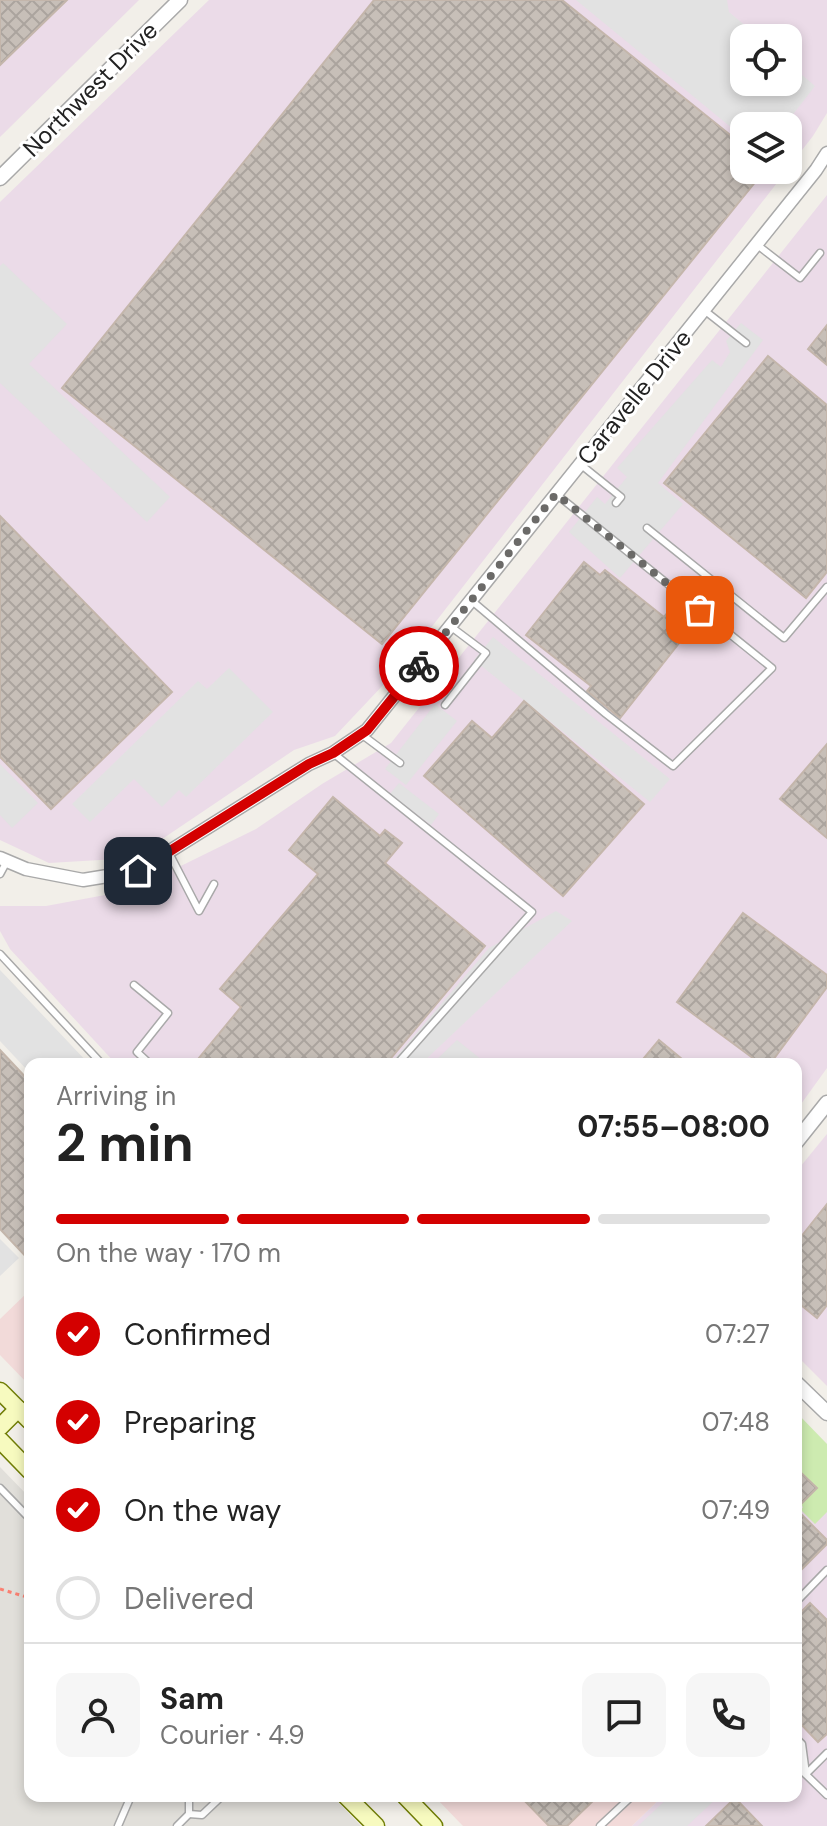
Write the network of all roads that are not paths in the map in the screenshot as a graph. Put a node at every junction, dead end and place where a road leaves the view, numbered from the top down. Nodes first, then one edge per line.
1 (180, 0) edge
2 (827, 153) edge
3 (0, 178) edge
4 (756, 244) junction
5 (820, 253) dead end
6 (704, 310) junction
7 (746, 343) dead end
8 (580, 464) junction
9 (556, 494) junction
10 (616, 503) dead end
11 (647, 528) dead end
12 (827, 587) edge
13 (471, 600) junction
14 (450, 626) junction
15 (445, 705) dead end
16 (361, 734) junction
17 (333, 753) junction
18 (400, 763) dead end
19 (168, 852) junction
20 (4, 860) edge
21 (0, 874) edge
22 (214, 884) dead end
23 (0, 954) edge
24 (134, 985) dead end
25 (96, 1058) edge
26 (144, 1058) edge
27 (402, 1058) edge
28 (827, 1103) edge
29 (802, 1134) edge
30 (802, 1389) edge
31 (0, 1391) edge
32 (827, 1413) edge
33 (24, 1415) edge
34 (0, 1427) edge
35 (0, 1440) edge
36 (24, 1465) edge
37 (0, 1488) edge
38 (24, 1513) edge
39 (827, 1570) edge
40 (802, 1596) edge
41 (802, 1744) edge
42 (827, 1753) edge
43 (802, 1770) edge
44 (806, 1774) junction
45 (827, 1795) edge
46 (128, 1802) edge
47 (189, 1802) edge
48 (216, 1802) edge
49 (352, 1802) edge
50 (411, 1802) edge
51 (626, 1802) edge
52 (189, 1814) junction
53 (118, 1826) edge
54 (177, 1826) edge
55 (376, 1826) edge
56 (434, 1826) edge
57 (600, 1826) edge

1 - 3 street, Northwest Drive
2 - 4 street, Caravelle Drive
4 - 5 lane
4 - 6 street, Caravelle Drive
6 - 7 lane
6 - 8 street, Caravelle Drive
8 - 9 street, Caravelle Drive
8 - 10 lane
9 - 13 street, Caravelle Drive
9 - 13 lane
11 - 12 lane
13 - 14 street, Caravelle Drive
14 - 15 lane
14 - 16 street, Caravelle Drive
16 - 17 street, Caravelle Drive
16 - 18 lane
17 - 19 street, Caravelle Drive
17 - 27 lane
19 - 20 street, Caravelle Drive
19 - 22 lane
20 - 21 lane
23 - 25 lane
24 - 26 lane
28 - 29 street
30 - 32 street
31 - 33 main road
33 - 34 main road
35 - 36 main road
37 - 38 lane
39 - 40 lane
41 - 44 lane
42 - 44 lane
43 - 44 lane
44 - 45 lane
46 - 53 lane
47 - 52 lane
48 - 52 lane
49 - 55 main road
50 - 56 main road
51 - 57 lane
52 - 54 lane

